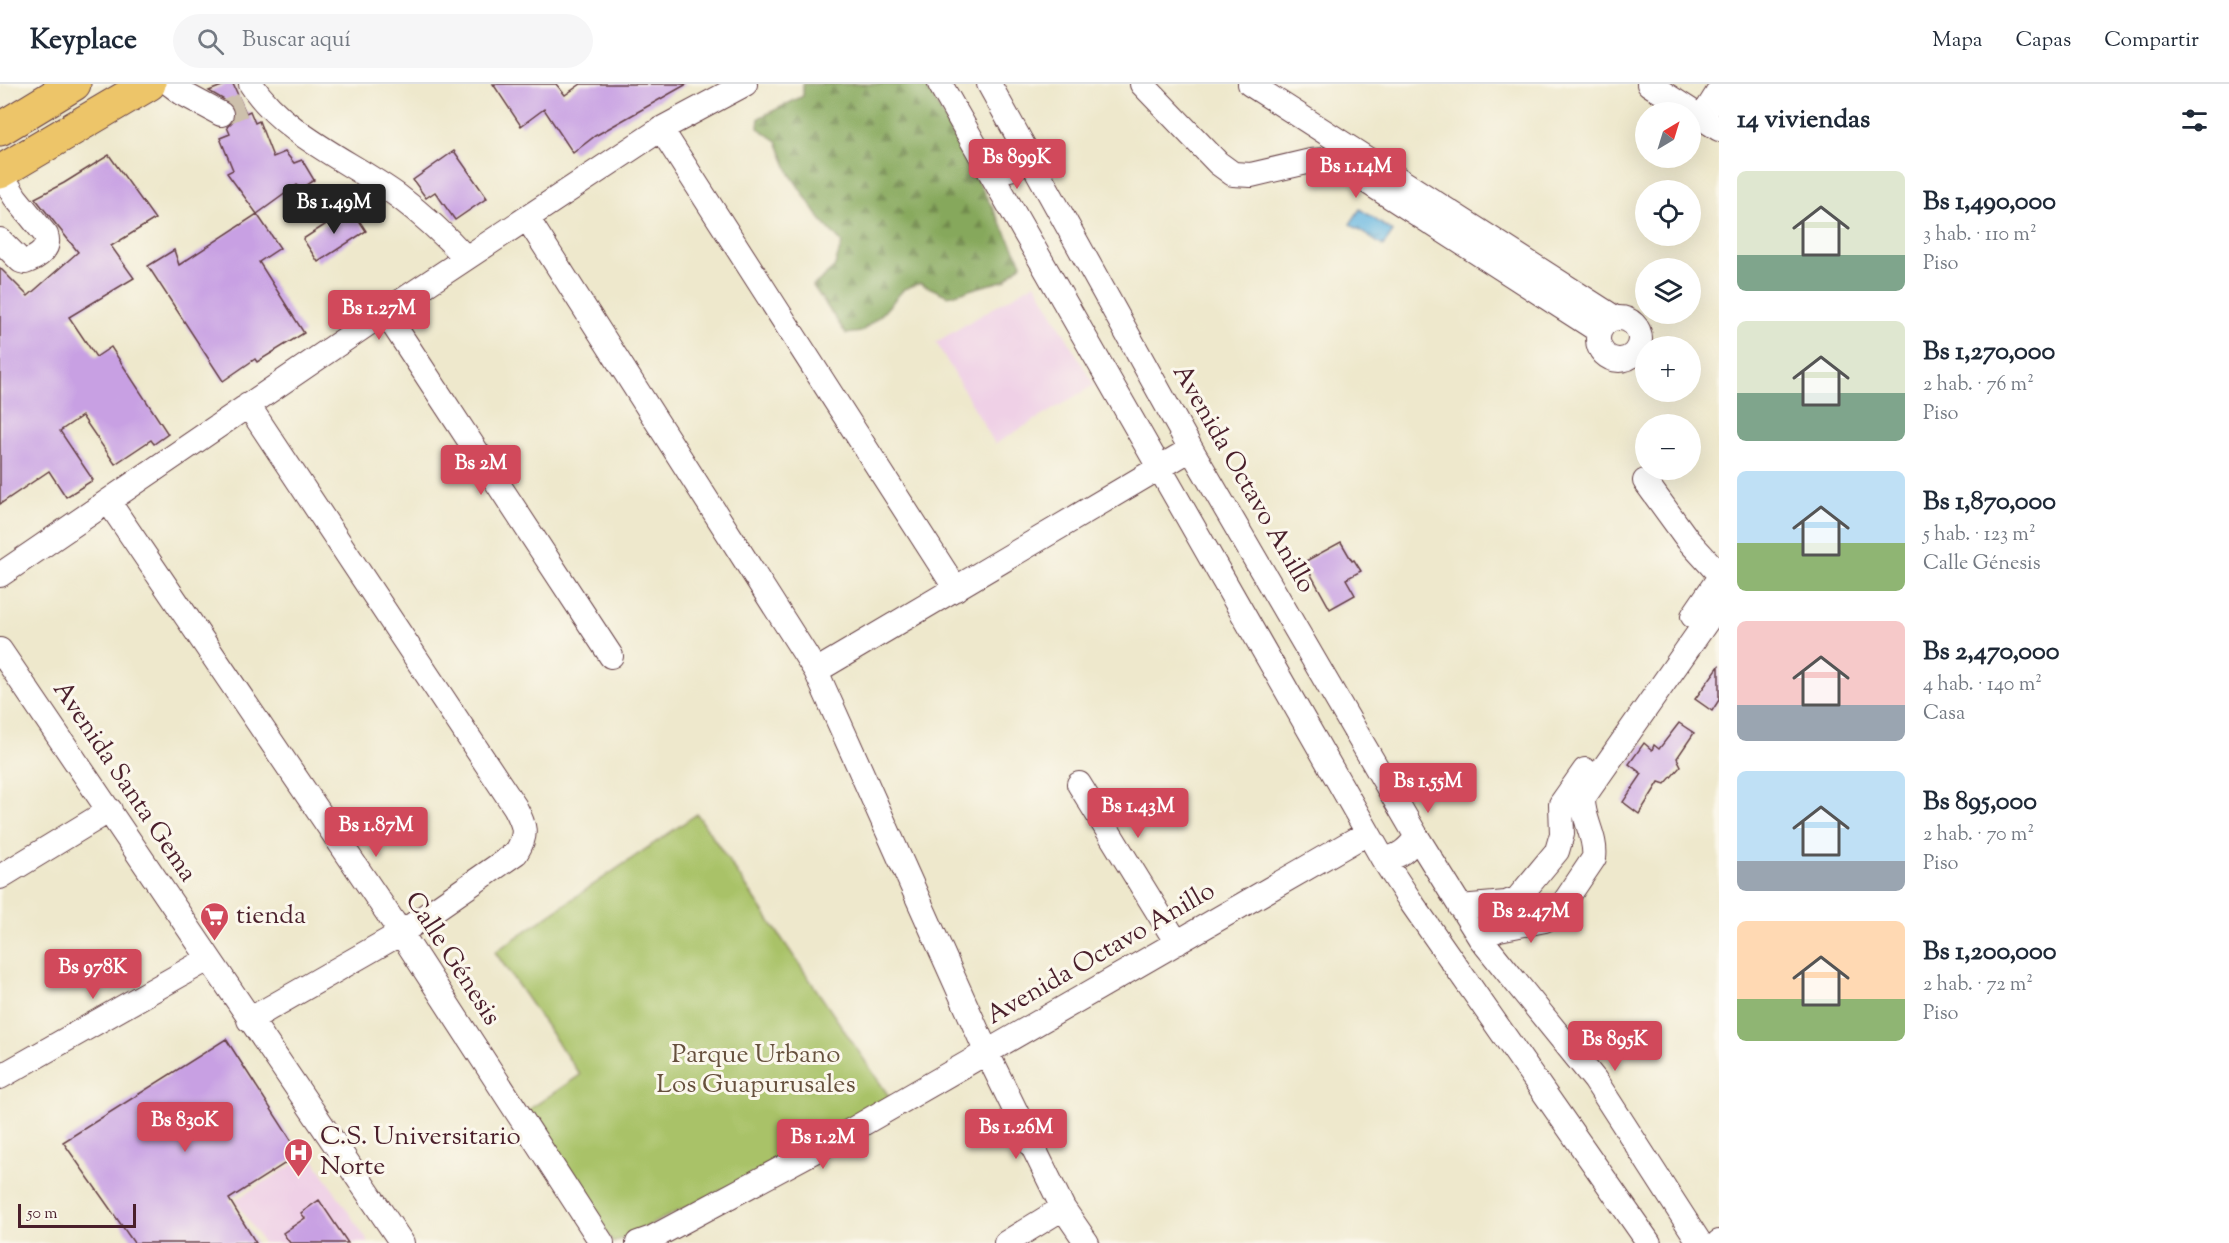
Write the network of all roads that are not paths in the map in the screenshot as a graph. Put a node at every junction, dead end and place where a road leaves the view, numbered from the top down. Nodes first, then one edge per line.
1 (74, 84) edge
2 (149, 84) edge
3 (170, 84) edge
4 (745, 84) edge
5 (940, 84) edge
6 (1142, 84) edge
7 (1250, 84) edge
8 (1649, 84) edge
9 (994, 86) edge
10 (1719, 91) edge
11 (243, 99) edge
12 (1710, 123) edge
13 (1317, 128) junction
14 (0, 129) edge
15 (661, 129) junction
16 (1027, 153) junction
17 (1299, 165) junction
18 (987, 166) junction
19 (0, 172) edge
20 (527, 218) junction
21 (0, 240) edge
22 (466, 258) junction
23 (385, 312) junction
24 (248, 405) junction
25 (1191, 449) junction
26 (1159, 467) junction
27 (1645, 481) dead end
28 (108, 501) junction
29 (0, 575) edge
30 (1719, 576) edge
31 (956, 589) junction
32 (1719, 604) edge
33 (0, 650) edge
34 (611, 656) dead end
35 (816, 670) junction
36 (1079, 784) dead end
37 (110, 810) junction
38 (1367, 833) junction
39 (1417, 837) junction
40 (1383, 859) junction
41 (0, 878) edge
42 (1460, 907) junction
43 (401, 933) junction
44 (1480, 938) junction
45 (1177, 943) junction
46 (208, 959) junction
47 (249, 1020) junction
48 (987, 1053) junction
49 (0, 1077) edge
50 (1063, 1208) junction
51 (402, 1243) edge
52 (602, 1243) edge
53 (638, 1243) edge
54 (1006, 1243) edge
55 (1087, 1243) edge
56 (1649, 1243) edge
57 (1700, 1243) edge

1 - 14 highway
2 - 19 highway
3 - 11 street
4 - 15 street
5 - 18 street
6 - 17 street
7 - 13 street
8 - 12 street
9 - 16 street, Avenida Octavo Anillo
10 - 12 street
11 - 22 street
13 - 17 street
13 - 17 street
15 - 20 street
15 - 31 street
16 - 18 street
16 - 25 street, Avenida Octavo Anillo
18 - 26 street
19 - 21 street
20 - 22 street
20 - 35 street
22 - 23 street
23 - 24 street
23 - 34 street
24 - 28 street
24 - 43 street
25 - 26 street
25 - 39 street, Avenida Octavo Anillo
26 - 31 street
26 - 38 street
27 - 30 street
28 - 29 street
28 - 43 street, Calle Génesis
30 - 42 street
31 - 35 street
32 - 44 street
33 - 37 street, Avenida Santa Gema
35 - 48 street
36 - 45 street
37 - 41 street
37 - 46 street, Avenida Santa Gema
38 - 40 street
38 - 45 street, Avenida Octavo Anillo
39 - 40 street
39 - 42 street, Avenida Octavo Anillo
40 - 56 street
42 - 44 street, Avenida Octavo Anillo
43 - 47 street
43 - 52 street, Calle Génesis
44 - 57 street, Avenida Octavo Anillo
45 - 48 street, Avenida Octavo Anillo
46 - 47 street, Avenida Santa Gema
46 - 49 street
47 - 51 street, Avenida Santa Gema
48 - 50 street, Avenida Octavo Anillo
48 - 53 street
50 - 54 street
50 - 55 street, Avenida Octavo Anillo

